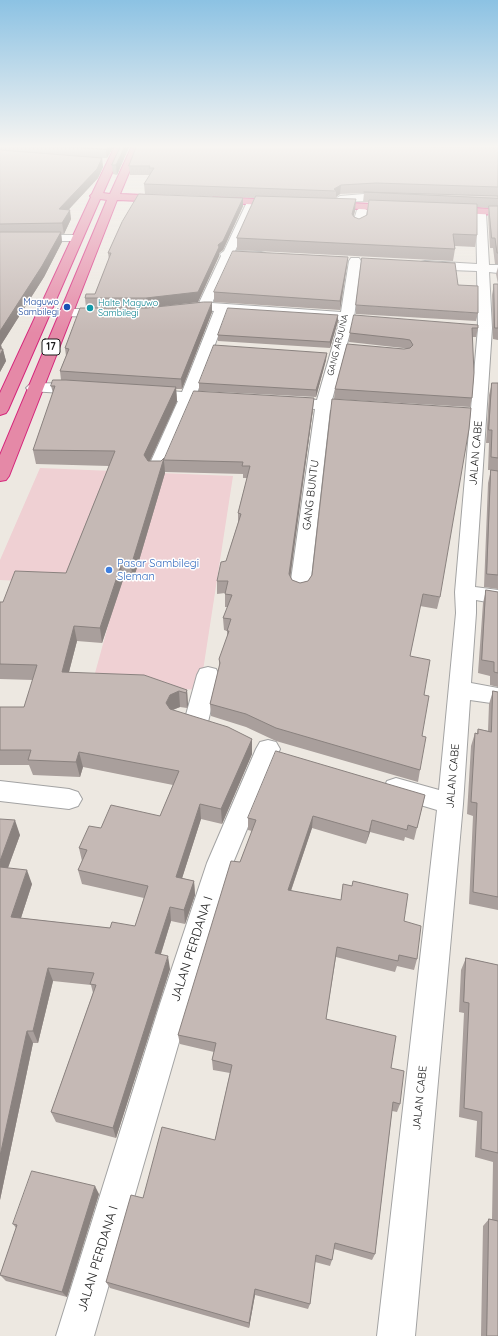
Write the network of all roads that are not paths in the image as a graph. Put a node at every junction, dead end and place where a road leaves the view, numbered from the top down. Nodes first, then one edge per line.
1 (90, 208) edge
2 (108, 208) edge
3 (121, 208) edge
4 (249, 208) edge
5 (358, 208) edge
6 (376, 208) edge
7 (483, 208) edge
8 (483, 208) edge
9 (495, 209) edge
10 (362, 210) junction
11 (103, 219) junction
12 (358, 226) edge
13 (0, 238) edge
14 (76, 238) junction
15 (226, 254) junction
16 (272, 257) edge
17 (340, 260) edge
18 (355, 260) junction
19 (370, 262) edge
20 (416, 264) edge
21 (491, 269) edge
22 (204, 306) junction
23 (222, 307) junction
24 (172, 309) edge
25 (65, 314) junction
26 (124, 314) edge
27 (346, 317) junction
28 (362, 319) edge
29 (484, 338) edge
30 (209, 346) junction
31 (224, 347) edge
32 (354, 348) edge
33 (338, 351) junction
34 (322, 354) edge
35 (34, 388) junction
36 (98, 390) edge
37 (136, 393) edge
38 (188, 397) junction
39 (236, 399) edge
40 (267, 401) edge
41 (323, 404) junction
42 (376, 408) edge
43 (0, 410) edge
44 (156, 470) edge
45 (0, 476) edge
46 (300, 586) edge
47 (465, 592) junction
48 (498, 597) edge
49 (208, 675) dead end
50 (460, 690) junction
51 (498, 696) edge
52 (198, 722) edge
53 (268, 748) dead end
54 (376, 782) edge
55 (0, 791) edge
56 (69, 798) dead end
57 (450, 804) junction
58 (75, 1336) edge
59 (396, 1336) edge

1 - 14 highway, 17
2 - 11 highway, 17
3 - 11 highway
4 - 15 street
5 - 10 street
6 - 10 street
7 - 9 street
8 - 9 highway
9 - 21 street, JALAN CABE
10 - 12 street
11 - 25 highway, 17
13 - 14 street
14 - 43 highway, 17
15 - 16 street
15 - 22 street
17 - 18 street
18 - 19 street
18 - 27 street, GANG ARJUNA
20 - 21 street
21 - 29 street, JALAN CABE
22 - 23 street
22 - 24 street
23 - 27 street
23 - 30 street
25 - 26 street
25 - 35 highway, 17
27 - 28 street
27 - 33 street, GANG ARJUNA
29 - 47 street, JALAN CABE
30 - 31 street
30 - 38 street
32 - 33 street
33 - 34 street
33 - 41 street, GANG ARJUNA
35 - 36 street
35 - 45 highway, 17
37 - 38 street
38 - 39 street
38 - 44 street
40 - 41 street
41 - 42 street
41 - 46 street, GANG BUNTU
47 - 48 street
47 - 50 street, JALAN CABE
49 - 52 street
50 - 51 street
50 - 57 street, JALAN CABE
53 - 58 street, JALAN PERDANA I
54 - 57 street
55 - 56 street
57 - 59 street, JALAN CABE

